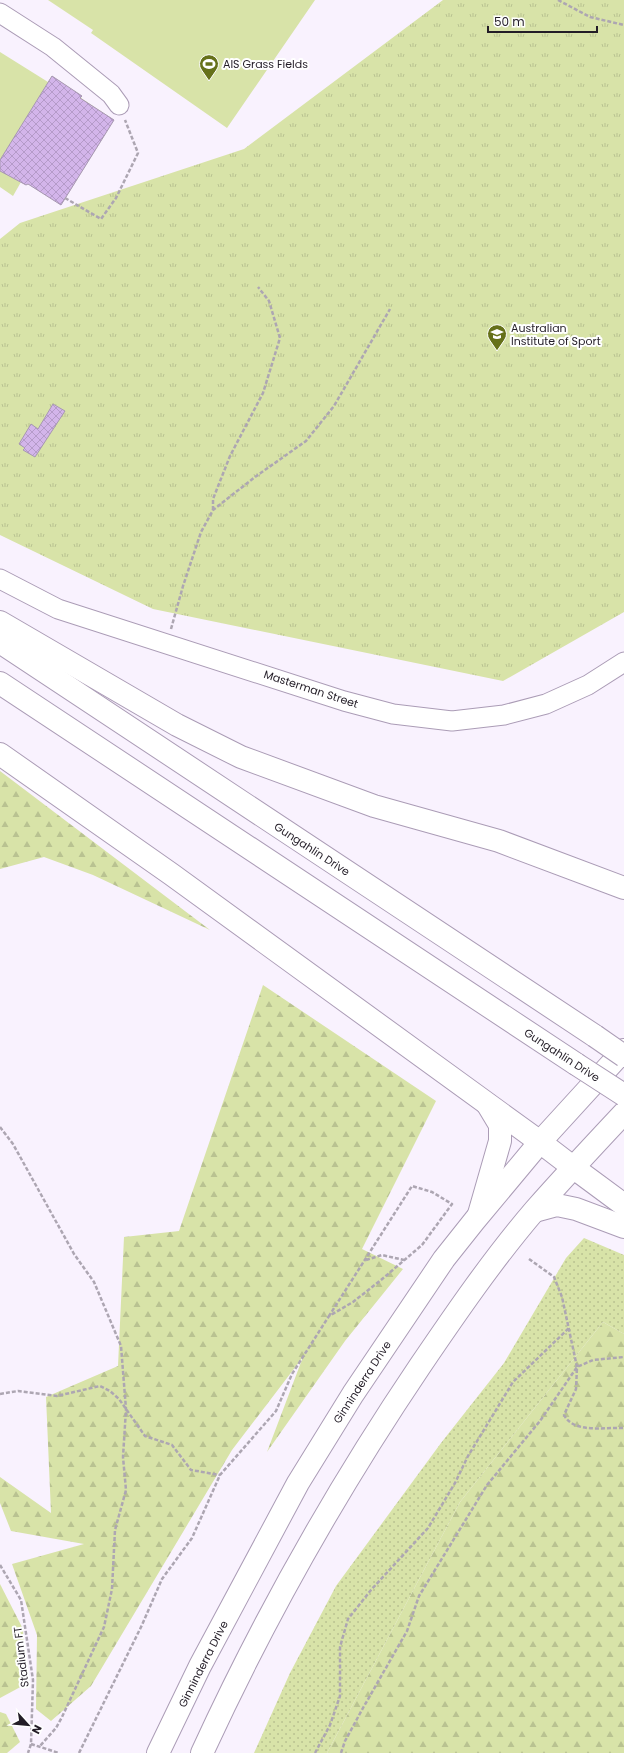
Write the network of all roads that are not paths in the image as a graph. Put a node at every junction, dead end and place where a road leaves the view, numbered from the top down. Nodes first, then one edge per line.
1 (0, 13) edge
2 (119, 105) road end
3 (0, 579) edge
4 (0, 622) edge
5 (0, 642) edge
6 (624, 662) edge
7 (0, 683) edge
8 (0, 754) edge
9 (574, 869) junction
10 (624, 888) edge
11 (624, 902) edge
12 (624, 1050) edge
13 (624, 1056) edge
14 (624, 1095) edge
15 (488, 1105) junction
16 (624, 1113) edge
17 (540, 1142) junction
18 (574, 1168) junction
19 (624, 1205) edge
20 (535, 1211) junction
21 (479, 1214) junction
22 (624, 1227) edge
23 (158, 1753) edge
24 (202, 1753) edge

1 - 2 street
3 - 6 street, Masterman Street
4 - 9 main road
5 - 13 main road, Gungahlin Drive, bridge
7 - 14 main road, Gungahlin Drive, bridge
8 - 15 main road
9 - 10 main road
9 - 11 main road
12 - 17 main road, Ginninderra Drive
15 - 17 main road
15 - 21 main road
16 - 18 main road
17 - 18 main road
17 - 21 main road, Ginninderra Drive
18 - 19 main road
18 - 20 main road
20 - 22 main road
20 - 24 main road
21 - 23 main road, Ginninderra Drive

